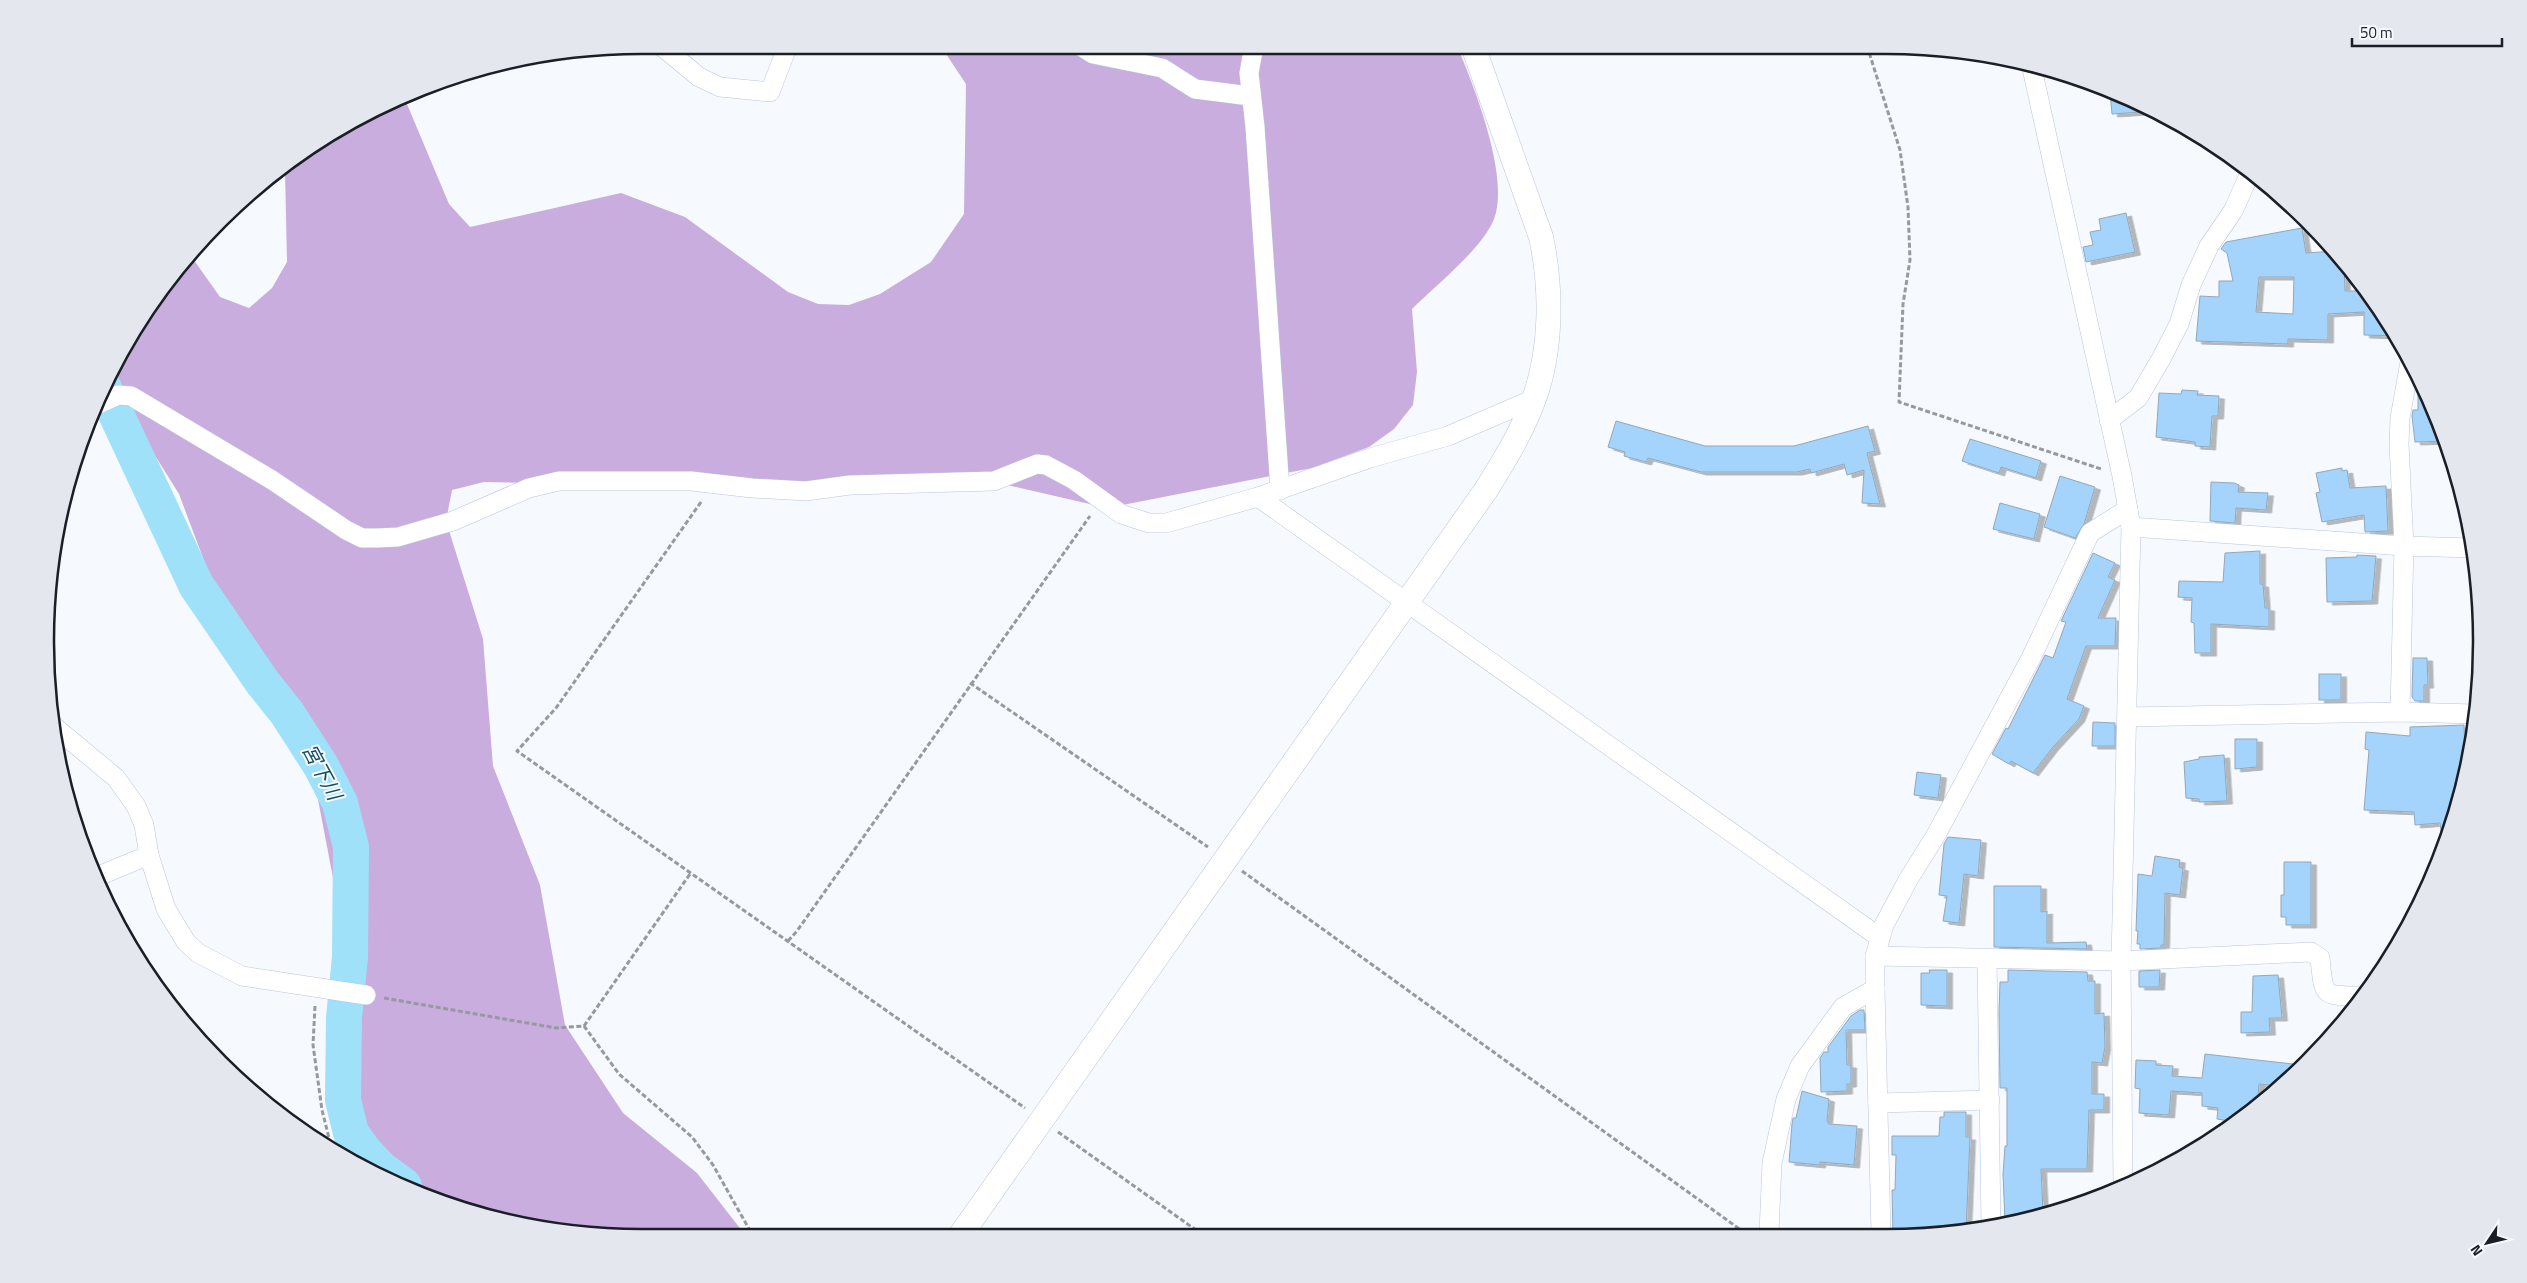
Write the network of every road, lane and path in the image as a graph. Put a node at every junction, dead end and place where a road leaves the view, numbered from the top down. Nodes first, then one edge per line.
1 (671, 54) edge
2 (785, 54) edge
3 (1093, 54) edge
4 (1253, 54) edge
5 (1476, 54) edge
6 (1869, 54) edge
7 (2034, 73) edge
8 (1250, 96) junction
9 (2248, 179) edge
10 (2408, 373) edge
11 (1534, 399) junction
12 (105, 401) edge
13 (2109, 420) junction
14 (2122, 476) junction
15 (714, 483) junction
16 (1280, 490) junction
17 (1258, 497) junction
18 (1104, 502) junction
19 (2129, 518) junction
20 (2404, 546) junction
21 (2465, 548) edge
22 (1406, 602) junction
23 (970, 683) junction
24 (2400, 712) junction
25 (2468, 714) edge
26 (2127, 717) junction
27 (61, 733) edge
28 (149, 855) junction
29 (1224, 858) junction
30 (102, 874) edge
31 (690, 874) junction
32 (1879, 937) junction
33 (788, 941) junction
34 (1876, 956) junction
35 (1987, 959) junction
36 (2121, 961) junction
37 (323, 988) junction
38 (1874, 989) junction
39 (366, 995) joint
40 (2354, 996) edge
41 (584, 1026) junction
42 (1990, 1100) junction
43 (1878, 1103) junction
44 (1042, 1120) junction
45 (329, 1139) edge
46 (2123, 1179) edge
47 (1991, 1219) edge
48 (748, 1229) edge
49 (965, 1229) edge
50 (1195, 1229) edge
51 (1738, 1229) edge
52 (1769, 1229) edge
53 (1881, 1229) edge

1 - 2 street
3 - 8 street
4 - 8 street
5 - 11 street
6 - 14 path
7 - 13 street
8 - 16 street
9 - 13 street
10 - 20 street
11 - 16 street
11 - 22 street
12 - 15 street
13 - 14 street
14 - 19 street
15 - 18 street
15 - 31 path
16 - 17 street
17 - 18 street
17 - 22 street
18 - 23 path
19 - 20 street
19 - 26 street
19 - 32 street
20 - 21 street
20 - 24 street
22 - 29 street
22 - 32 street
23 - 29 path
23 - 33 path
24 - 25 street
24 - 26 street
26 - 36 street
27 - 28 street
28 - 30 street
28 - 37 street
29 - 44 street
29 - 51 path
31 - 33 path
31 - 41 path
32 - 34 street
33 - 44 path
34 - 35 street
34 - 38 street
35 - 36 street
35 - 42 street
36 - 40 street
36 - 46 street
37 - 39 street
37 - 45 path
38 - 43 street
38 - 52 street
39 - 41 path
41 - 48 path
42 - 43 street
42 - 47 street
43 - 53 street
44 - 49 street
44 - 50 path

